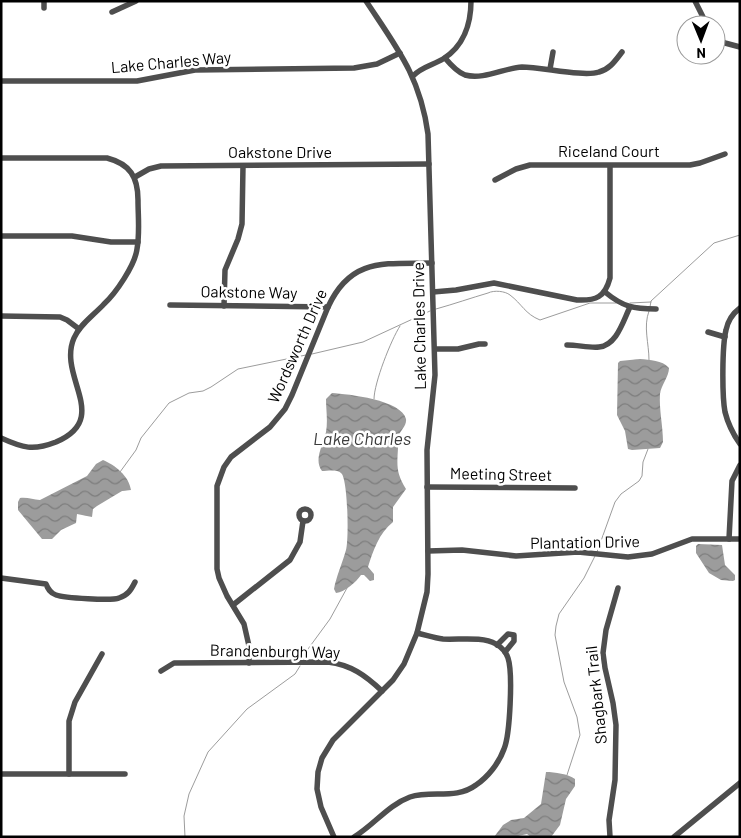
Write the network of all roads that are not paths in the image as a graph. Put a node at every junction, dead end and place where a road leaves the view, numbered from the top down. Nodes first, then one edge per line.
1 (136, 1) edge
2 (366, 1) edge
3 (471, 1) edge
4 (695, 1) edge
5 (112, 12) dead end
6 (701, 15) edge
7 (726, 43) edge
8 (740, 47) edge
9 (553, 52) dead end
10 (622, 52) dead end
11 (400, 53) junction
12 (445, 58) junction
13 (550, 69) junction
14 (413, 76) junction
15 (1, 81) edge
16 (725, 154) dead end
17 (1, 158) edge
18 (428, 164) junction
19 (243, 166) junction
20 (610, 166) junction
21 (135, 177) junction
22 (495, 180) dead end
23 (1, 236) edge
24 (138, 242) junction
25 (432, 263) junction
26 (433, 292) junction
27 (605, 292) junction
28 (170, 305) dead end
29 (224, 306) junction
30 (328, 307) junction
31 (630, 307) junction
32 (740, 308) edge
33 (656, 310) dead end
34 (1, 316) edge
35 (79, 328) junction
36 (708, 332) dead end
37 (725, 337) junction
38 (485, 344) dead end
39 (567, 345) dead end
40 (435, 349) junction
41 (1, 438) edge
42 (740, 444) edge
43 (740, 465) edge
44 (427, 487) junction
45 (575, 488) dead end
46 (303, 521) dead end
47 (729, 538) junction
48 (740, 539) edge
49 (428, 551) junction
50 (1, 578) edge
51 (135, 582) dead end
52 (618, 588) dead end
53 (233, 605) junction
54 (417, 633) junction
55 (497, 645) junction
56 (505, 652) junction
57 (102, 654) dead end
58 (249, 663) junction
59 (161, 671) dead end
60 (382, 691) junction
61 (1, 774) edge
62 (69, 774) junction
63 (125, 774) dead end
64 (740, 783) edge
65 (609, 834) edge
66 (334, 837) edge
67 (354, 837) edge
68 (674, 837) edge

1 - 5 street
2 - 11 street, Lake Charles Drive
3 - 12 street
4 - 6 street
7 - 8 street
9 - 13 street
10 - 13 street
11 - 14 street, Lake Charles Drive
11 - 15 street, Lake Charles Way
12 - 13 street
12 - 14 street
14 - 18 street, Lake Charles Drive
16 - 20 street, Riceland Court
17 - 21 street
18 - 19 street, Oakstone Drive
18 - 25 street, Lake Charles Drive
19 - 21 street, Oakstone Drive
19 - 29 street
20 - 22 street, Riceland Court
20 - 27 street
21 - 24 street
23 - 24 street
24 - 35 street
25 - 26 street, Lake Charles Drive
25 - 30 street, Wordsworth Drive
26 - 27 street
26 - 40 street, Lake Charles Drive
27 - 31 street
28 - 29 street, Oakstone Way
29 - 30 street, Oakstone Way
30 - 53 street, Wordsworth Drive
31 - 33 street
31 - 39 street
32 - 37 street
34 - 35 street
35 - 41 street
36 - 37 street
37 - 42 street
38 - 40 street
40 - 44 street, Lake Charles Drive
43 - 47 street
44 - 45 street, Meeting Street
44 - 49 street, Lake Charles Drive
46 - 53 street
47 - 48 street, Plantation Drive
47 - 49 street, Plantation Drive
49 - 54 street, Lake Charles Drive
50 - 51 street
52 - 65 street, Shagbark Trail
53 - 58 street, Wordsworth Drive
54 - 55 street
54 - 60 street, Lake Charles Drive
55 - 56 street
55 - 56 street
56 - 67 street
57 - 62 street
58 - 59 street, Brandenburgh Way
58 - 60 street, Brandenburgh Way
60 - 66 street, Lake Charles Drive
61 - 62 street
62 - 63 street
64 - 68 street

